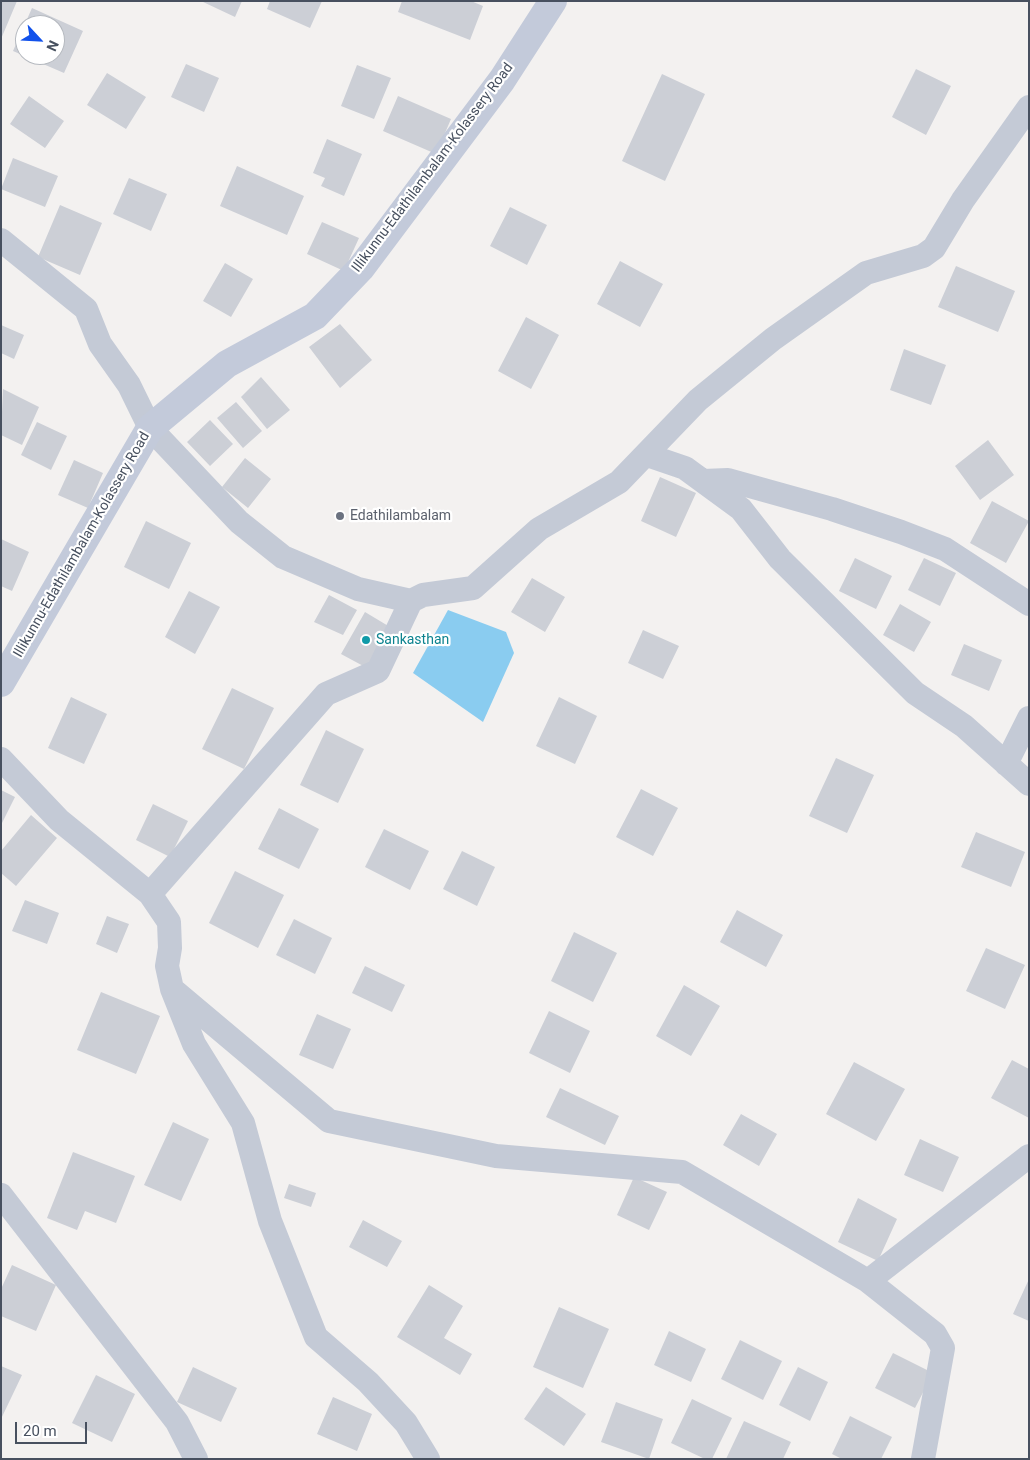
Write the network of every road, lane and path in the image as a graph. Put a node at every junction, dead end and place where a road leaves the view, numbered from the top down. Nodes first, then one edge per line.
1 (553, 1) edge
2 (1029, 107) edge
3 (1, 240) edge
4 (150, 428) junction
5 (647, 455) junction
6 (703, 481) junction
7 (411, 602) junction
8 (1029, 604) edge
9 (1, 683) edge
10 (1029, 718) edge
11 (1, 759) edge
12 (1006, 764) junction
13 (1029, 784) edge
14 (150, 894) junction
15 (172, 989) junction
16 (1029, 1156) edge
17 (1, 1196) edge
18 (868, 1280) junction
19 (196, 1459) edge
20 (428, 1459) edge
21 (923, 1459) edge

1 - 4 main road, Illikunnu-Edathilambalam-Kolassery Road
2 - 5 street
3 - 4 street
4 - 7 street
4 - 9 main road, Illikunnu-Edathilambalam-Kolassery Road
5 - 6 street
5 - 7 street
6 - 8 street
6 - 12 street
7 - 14 street
10 - 12 street
11 - 14 street
12 - 13 street
14 - 15 street
15 - 18 street
15 - 20 street
16 - 18 street
17 - 19 street
18 - 21 street

